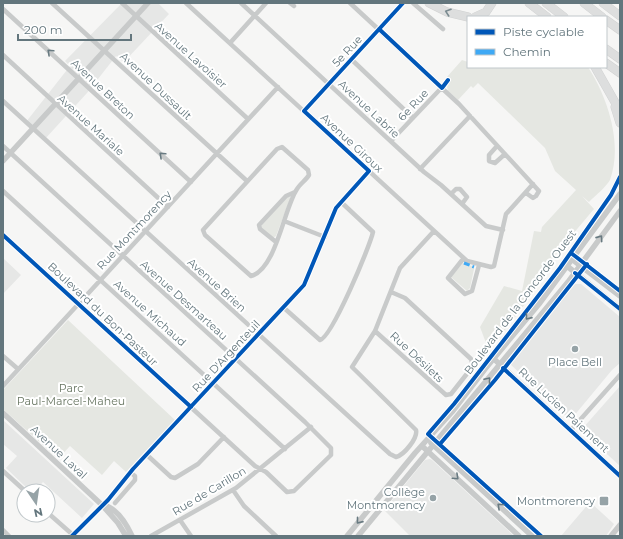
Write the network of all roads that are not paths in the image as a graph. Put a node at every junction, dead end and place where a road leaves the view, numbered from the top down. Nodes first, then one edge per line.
1 (52, 3) edge
2 (122, 3) edge
3 (148, 3) edge
4 (186, 3) edge
5 (241, 3) edge
6 (266, 3) edge
7 (350, 3) edge
8 (403, 3) edge
9 (413, 3) edge
10 (429, 3) edge
11 (492, 3) edge
12 (529, 3) edge
13 (546, 3) edge
14 (584, 3) edge
15 (603, 3) edge
16 (3, 9) edge
17 (544, 15) edge
18 (136, 16) junction
19 (255, 16) junction
20 (477, 16) edge
21 (563, 16) edge
22 (601, 16) edge
23 (620, 16) edge
24 (467, 17) edge
25 (607, 21) edge
26 (379, 29) junction
27 (443, 29) dead end
28 (620, 30) edge
29 (230, 43) junction
30 (607, 50) edge
31 (104, 51) junction
32 (3, 55) edge
33 (351, 59) junction
34 (620, 60) edge
35 (607, 63) edge
36 (596, 68) edge
37 (620, 73) edge
38 (78, 78) junction
39 (448, 81) dead end
40 (329, 84) junction
41 (278, 87) junction
42 (442, 88) junction
43 (611, 97) junction
44 (3, 101) edge
45 (56, 104) junction
46 (304, 111) junction
47 (620, 111) edge
48 (470, 116) junction
49 (413, 118) junction
50 (248, 120) junction
51 (620, 123) edge
52 (32, 128) junction
53 (391, 141) junction
54 (3, 146) edge
55 (497, 146) junction
56 (10, 153) junction
57 (216, 154) junction
58 (505, 154) junction
59 (3, 160) edge
60 (420, 169) junction
61 (369, 171) junction
62 (247, 181) junction
63 (191, 182) junction
64 (533, 184) junction
65 (3, 191) edge
66 (295, 192) junction
67 (526, 193) junction
68 (451, 194) junction
69 (620, 194) edge
70 (341, 202) junction
71 (462, 204) junction
72 (168, 207) junction
73 (620, 211) edge
74 (284, 221) junction
75 (503, 230) junction
76 (434, 231) junction
77 (145, 232) junction
78 (3, 235) edge
79 (325, 237) junction
80 (276, 242) junction
81 (123, 256) junction
82 (464, 259) junction
83 (573, 260) junction
84 (479, 265) junction
85 (581, 265) junction
86 (567, 266) junction
87 (576, 273) junction
88 (101, 280) junction
89 (391, 292) junction
90 (620, 296) edge
91 (78, 304) junction
92 (283, 307) junction
93 (620, 309) edge
94 (375, 331) junction
95 (258, 335) junction
96 (3, 356) edge
97 (236, 359) junction
98 (494, 359) junction
99 (500, 365) junction
100 (18, 370) junction
101 (620, 375) edge
102 (214, 383) junction
103 (3, 386) edge
104 (191, 407) junction
105 (3, 413) edge
106 (310, 427) junction
107 (571, 430) junction
108 (224, 437) junction
109 (428, 440) junction
110 (433, 445) junction
111 (422, 446) junction
112 (285, 449) junction
113 (428, 452) junction
114 (147, 454) junction
115 (260, 469) junction
116 (3, 471) edge
117 (131, 473) junction
118 (620, 476) edge
119 (16, 483) edge
120 (233, 490) junction
121 (115, 503) dead end
122 (102, 505) junction
123 (180, 520) junction
124 (56, 521) edge
125 (620, 525) edge
126 (3, 530) edge
127 (9, 536) edge
128 (72, 536) edge
129 (126, 536) edge
130 (132, 536) edge
131 (151, 536) edge
132 (191, 536) edge
133 (276, 536) edge
134 (347, 536) edge
135 (358, 536) edge
136 (519, 536) edge
137 (532, 536) edge
138 (611, 536) edge

1 - 31 street, Avenue Dussault
2 - 18 street, Avenue Lavoisier
3 - 18 street
4 - 29 street, Avenue Giroux
5 - 19 street, Avenue Labrie
6 - 19 street
7 - 26 street
8 - 26 street, 5e Rue
9 - 27 street
24 -> 10 highway
11 - 20 highway
12 - 17 highway
13 - 21 highway
14 - 22 highway
15 - 23 highway
38 -> 16 street, Avenue Breton
18 - 31 street
18 - 50 street, Avenue Lavoisier
19 - 29 street
19 - 40 street, Avenue Labrie
25 - 28 highway
26 - 33 street, 5e Rue
26 - 42 street
29 - 41 street, Avenue Giroux
30 - 34 highway
31 - 38 street
31 - 57 street, Avenue Dussault
32 - 45 street, Avenue Mariale
33 - 40 street, 5e Rue
33 - 49 street
35 - 37 highway
36 - 43 highway
38 - 45 street
63 -> 38 street, Avenue Breton
39 - 42 street, 6e Rue
40 - 46 street, 5e Rue
40 - 53 street, Avenue Labrie
41 - 46 street, Avenue Giroux
41 - 50 street, Rue Montmorency
42 - 48 street
42 - 49 street, 6e Rue
43 - 47 highway
43 - 51 highway
44 - 52 street, Avenue Brien
45 - 52 street
45 - 72 street, Avenue Mariale
46 - 61 street, Avenue Giroux
48 - 55 street
48 - 60 street
49 - 53 street, 6e Rue
50 - 57 street, Rue Montmorency
52 - 56 street
52 - 77 street, Avenue Brien
53 - 60 street, Avenue Labrie
54 - 56 street, Avenue Desmarteau
55 - 58 street
55 - 58 street
56 - 59 street
56 - 81 street, Avenue Desmarteau
57 - 62 street, Avenue Dussault
57 - 63 street, Rue Montmorency
58 - 64 street
60 - 68 street, Avenue Labrie
61 - 70 street, Rue D'Argenteuil
61 - 76 street, Avenue Giroux
62 - 66 street
62 - 80 street
63 - 72 street, Rue Montmorency
64 - 67 street
64 - 67 street
65 - 88 street, Avenue Michaud
66 - 74 street
66 - 80 street
67 - 75 street
68 - 71 street, Avenue Labrie
68 - 71 street
69 - 83 street, Boulevard de la Concorde Ouest
70 - 79 street, Rue D'Argenteuil
70 - 92 street
71 - 75 street, Avenue Labrie
72 - 77 street, Rue Montmorency
85 -> 73 street, Boulevard de la Concorde Ouest
74 - 79 street
74 - 80 street
75 - 84 street, Avenue Giroux
76 - 82 street, Avenue Giroux
76 - 89 street
77 - 81 street, Rue Montmorency
77 - 95 street, Avenue Brien
78 - 91 street, Boulevard du Bon-Pasteur
79 - 92 street, Rue D'Argenteuil
81 - 88 street, Rue Montmorency
81 - 97 street, Avenue Desmarteau
82 - 84 street, Avenue Giroux
82 - 84 street
83 - 85 street
83 - 86 street, Boulevard de la Concorde Ouest
85 - 87 street, Boulevard de la Concorde Ouest
85 - 90 street
86 - 87 street
86 -> 98 street, Boulevard de la Concorde Ouest
87 - 93 street
87 - 99 street, Boulevard de la Concorde Ouest
88 - 91 street, Rue Montmorency
88 - 102 street, Avenue Michaud
89 - 94 street
89 - 94 street, Rue Désilets
91 - 100 street, Rue Montmorency
91 - 104 street, Boulevard du Bon-Pasteur
92 - 95 street, Rue D'Argenteuil
94 - 95 street, Avenue Brien
95 - 97 street, Rue D'Argenteuil
96 - 100 street
97 - 102 street, Rue D'Argenteuil
97 - 106 street, Avenue Desmarteau
98 - 99 street, Rue Lucien Paiement
98 - 109 street, Boulevard de la Concorde Ouest
99 - 107 street, Rue Lucien Paiement
110 -> 99 street, Boulevard de la Concorde Ouest
100 - 103 street, Rue Montmorency
101 - 107 street
102 - 104 street, Rue D'Argenteuil
102 - 112 street, Avenue Michaud
104 - 108 street, Boulevard du Bon-Pasteur
104 - 114 street, Rue D'Argenteuil
105 - 122 street, Avenue Laval
106 - 112 street, Rue de Carillon
106 - 115 street, Avenue Desmarteau
107 - 118 street, Rue Lucien Paiement
108 - 114 street
108 - 115 street, Boulevard du Bon-Pasteur
109 - 110 street
109 - 111 street, Boulevard de la Concorde Ouest
110 - 113 street, Boulevard de la Concorde Ouest
137 -> 110 street
111 - 113 street
111 -> 134 street, Boulevard de la Concorde Ouest
112 - 115 street, Rue de Carillon
113 - 135 street, Boulevard de la Concorde Ouest
113 -> 136 street
114 - 117 street, Rue D'Argenteuil
115 - 120 street, Rue de Carillon
116 - 119 street
117 - 121 street, Rue D'Argenteuil
117 - 122 street, Rue D'Argenteuil
120 - 123 street, Rue de Carillon
120 - 133 street
122 - 128 street, Rue D'Argenteuil
122 - 129 street
122 - 130 street
123 - 131 street, Rue de Carillon
123 - 132 street
124 - 128 street
125 - 138 street
126 - 127 street

